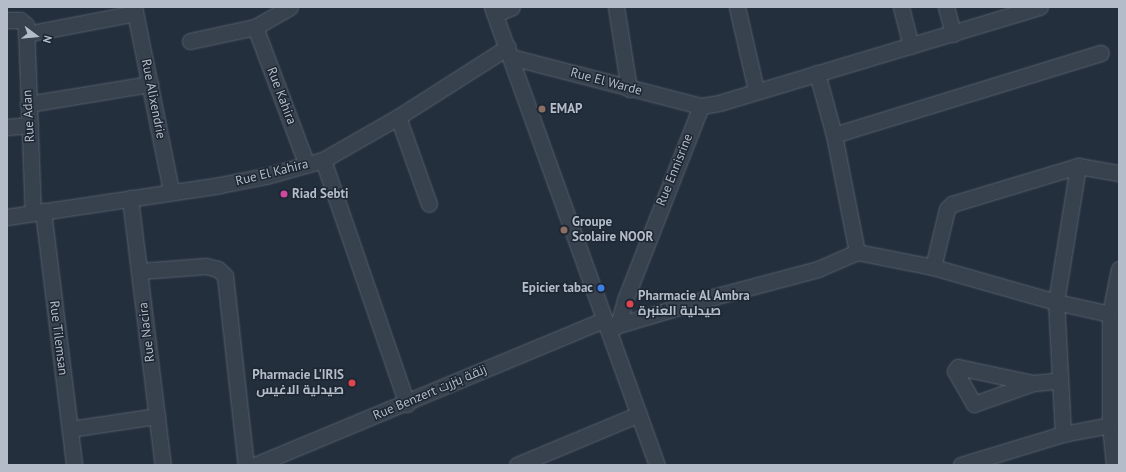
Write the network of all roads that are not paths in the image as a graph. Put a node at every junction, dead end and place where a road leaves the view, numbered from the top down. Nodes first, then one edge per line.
1 (290, 7) edge
2 (512, 7) edge
3 (616, 7) edge
4 (737, 7) edge
5 (901, 7) edge
6 (946, 7) edge
7 (1040, 7) edge
8 (134, 10) edge
9 (494, 10) edge
10 (7, 20) edge
11 (25, 27) junction
12 (255, 27) junction
13 (953, 34) junction
14 (190, 40) dead end
15 (911, 46) junction
16 (510, 52) junction
17 (1101, 53) dead end
18 (817, 73) junction
19 (150, 84) junction
20 (629, 89) junction
21 (756, 90) junction
22 (28, 104) junction
23 (701, 106) junction
24 (398, 117) junction
25 (30, 124) junction
26 (7, 127) edge
27 (834, 135) junction
28 (323, 160) junction
29 (307, 165) junction
30 (1078, 166) junction
31 (1119, 173) edge
32 (171, 191) junction
33 (130, 198) junction
34 (430, 204) dead end
35 (38, 212) junction
36 (7, 217) edge
37 (857, 252) junction
38 (934, 267) junction
39 (1119, 270) edge
40 (140, 271) junction
41 (1056, 302) junction
42 (1110, 314) junction
43 (611, 325) junction
44 (1115, 336) edge
45 (1058, 381) junction
46 (1033, 383) dead end
47 (407, 404) junction
48 (639, 414) junction
49 (157, 416) junction
50 (1110, 425) junction
51 (70, 429) junction
52 (1063, 434) junction
53 (978, 463) edge
54 (74, 465) edge
55 (163, 465) edge
56 (246, 465) edge
57 (255, 465) edge
58 (518, 465) edge
59 (657, 465) edge
60 (961, 465) edge
61 (1114, 465) edge

1 - 12 street
2 - 9 street
3 - 20 street
4 - 21 street
5 - 15 street
6 - 13 street
7 - 13 street
8 - 11 street
8 - 19 street, Rue Alixendrie
9 - 16 street
10 - 11 street
11 - 22 street, Rue Adan
12 - 14 street
12 - 29 street, Rue Kahira
13 - 15 street
15 - 18 street
16 - 20 street, Rue El Warde
16 - 24 street, Rue El Kahira
16 - 43 street
17 - 27 street
18 - 21 street
18 - 27 street
19 - 22 street
19 - 32 street, Rue Alixendrie
20 - 23 street, Rue El Warde
21 - 23 street
22 - 25 street, Rue Adan
23 - 43 street, Rue Ennisrine
24 - 28 street, Rue El Kahira
24 - 34 street
25 - 26 street
25 - 35 street, Rue Adan
27 - 37 street
28 - 29 street, Rue El Kahira
28 - 47 street
29 - 32 street, Rue El Kahira
30 - 31 street
30 - 38 street
30 - 41 street
32 - 33 street, Rue El Kahira
33 - 35 street, Rue El Kahira
33 - 40 street, Rue Nacira
35 - 36 street, Rue El Kahira
35 - 51 street, Rue Tilemsan
37 - 38 street
37 - 43 street, Rue Benzert زنقة بنزرت
38 - 41 street
39 - 42 street
40 - 49 street, Rue Nacira
40 - 56 street
41 - 42 street
41 - 45 street
42 - 44 street
43 - 47 street, Rue Benzert زنقة بنزرت
43 - 48 street
44 - 50 street
45 - 46 street
45 - 52 street
47 - 57 street, Rue Benzert زنقة بنزرت
48 - 58 street
48 - 59 street
49 - 51 street
49 - 55 street, Rue Nacira
50 - 52 street
50 - 61 street
51 - 54 street, Rue Tilemsan
52 - 53 street
53 - 60 street

